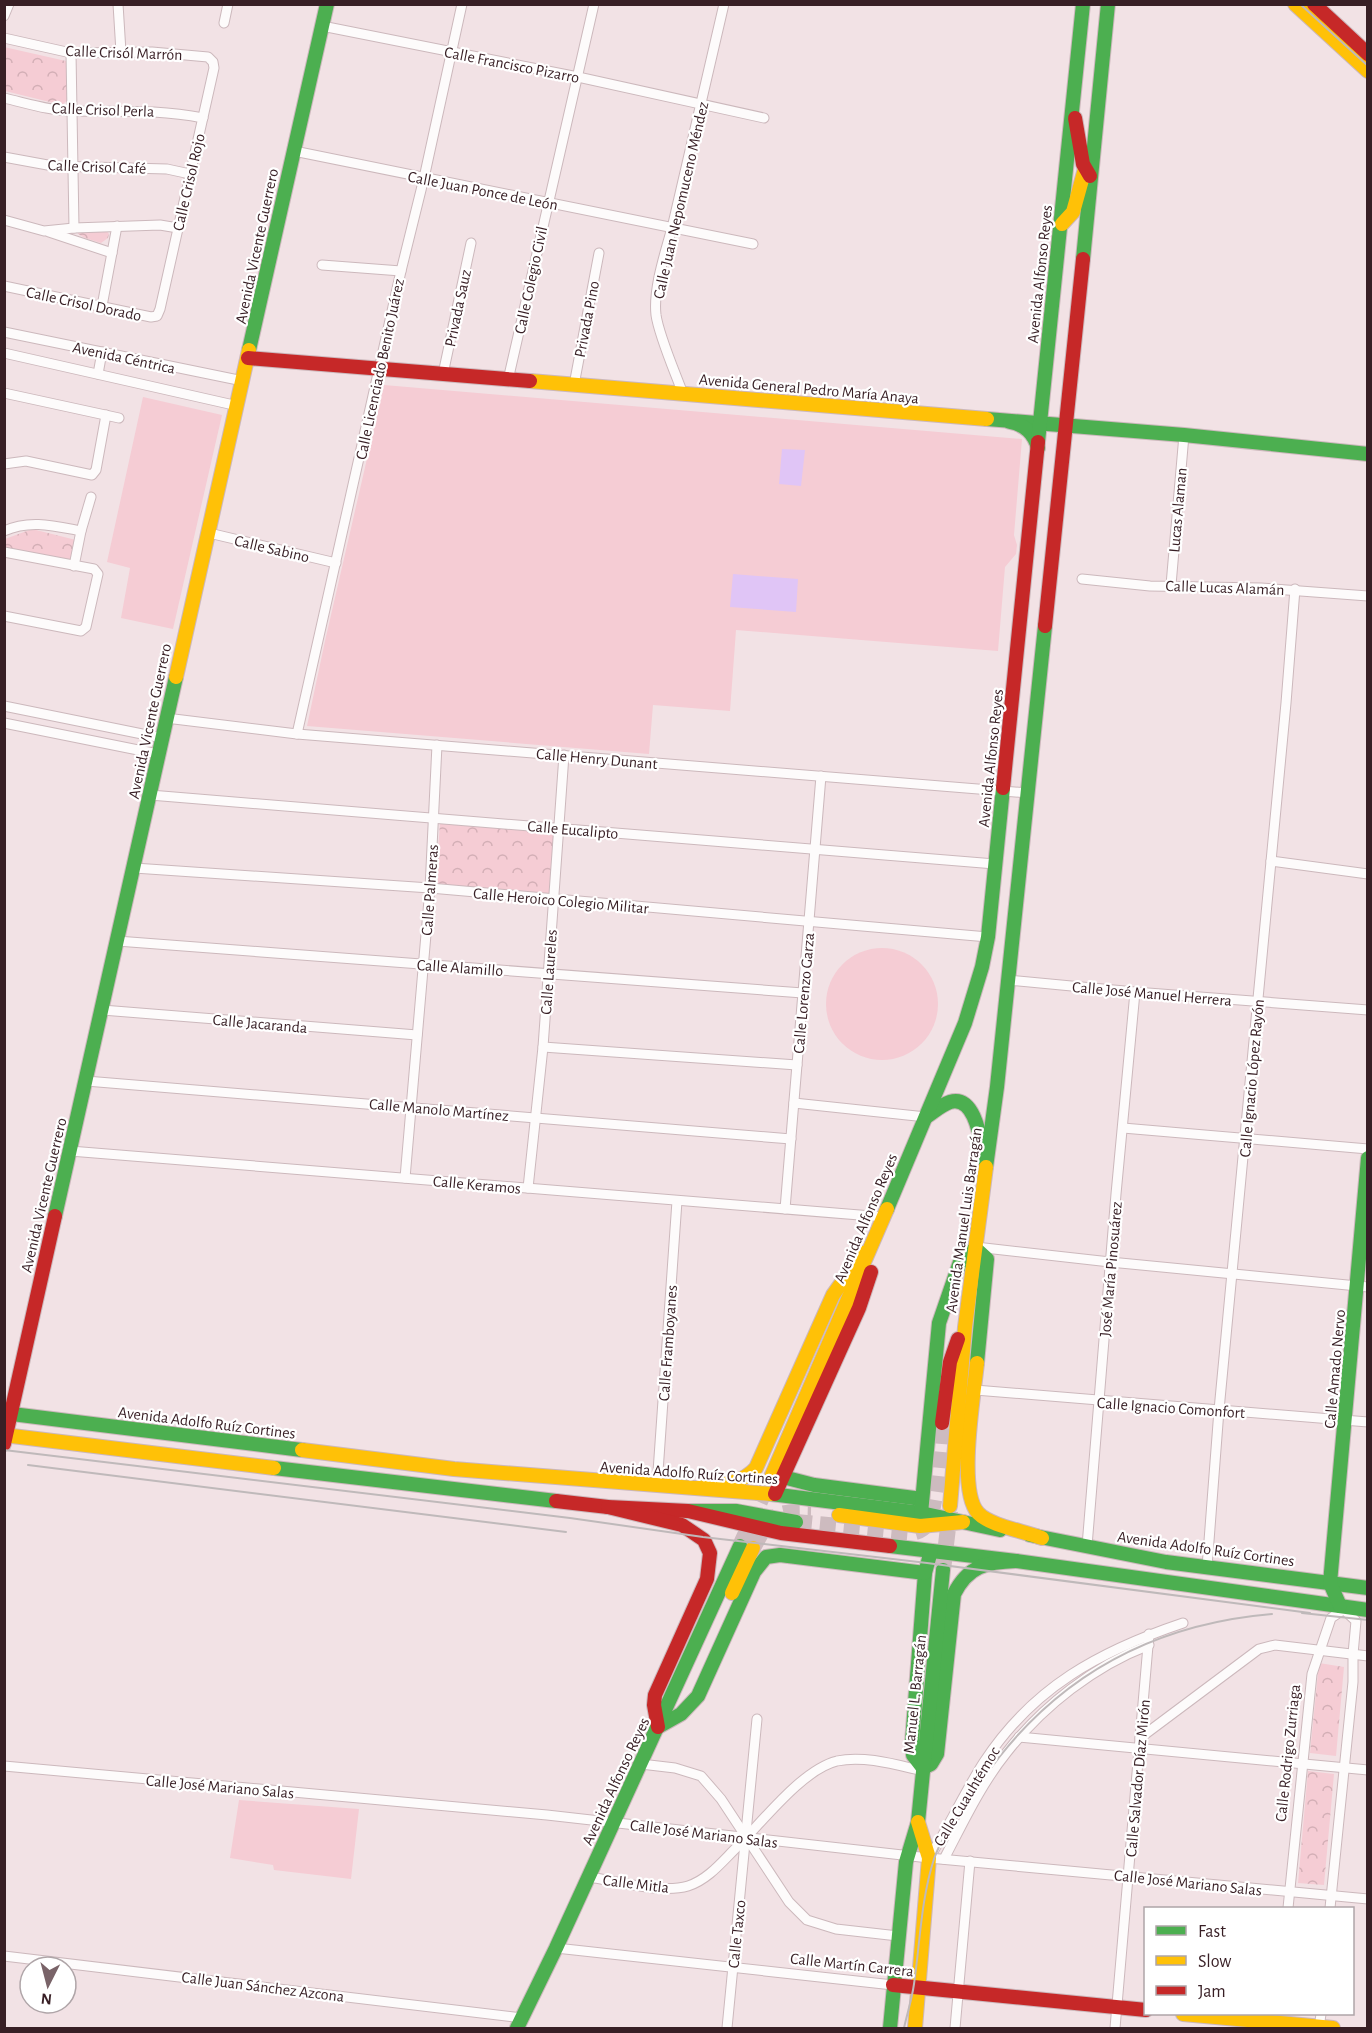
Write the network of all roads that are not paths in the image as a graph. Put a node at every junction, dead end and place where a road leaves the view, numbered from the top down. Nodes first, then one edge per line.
1 (9, 4) edge
2 (118, 4) edge
3 (228, 4) edge
4 (327, 4) edge
5 (462, 4) edge
6 (594, 4) edge
7 (724, 4) edge
8 (1083, 4) edge
9 (1094, 4) edge
10 (1294, 4) edge
11 (1314, 4) edge
12 (1107, 10) edge
13 (4, 16) edge
14 (224, 23) dead end
15 (322, 26) junction
16 (4, 38) edge
17 (121, 52) junction
18 (452, 52) junction
19 (71, 53) junction
20 (1368, 54) edge
21 (208, 57) joint
22 (1368, 71) edge
23 (578, 77) junction
24 (4, 98) edge
25 (701, 103) junction
26 (72, 111) junction
27 (1072, 112) junction
28 (203, 118) junction
29 (764, 118) dead end
30 (294, 152) junction
31 (4, 157) edge
32 (73, 168) junction
33 (1090, 170) junction
34 (190, 174) junction
35 (424, 178) junction
36 (547, 202) junction
37 (5, 224) edge
38 (117, 226) junction
39 (1060, 226) junction
40 (74, 228) junction
41 (178, 228) junction
42 (672, 228) junction
43 (44, 231) junction
44 (471, 243) dead end
45 (753, 244) dead end
46 (112, 252) junction
47 (599, 254) dead end
48 (322, 265) dead end
49 (401, 271) junction
50 (4, 286) edge
51 (102, 306) junction
52 (160, 309) joint
53 (4, 332) edge
54 (102, 352) junction
55 (4, 353) edge
56 (248, 358) junction
57 (380, 369) junction
58 (98, 374) junction
59 (443, 374) junction
60 (508, 380) junction
61 (243, 381) junction
62 (573, 385) junction
63 (683, 394) junction
64 (6, 395) edge
65 (238, 406) junction
66 (106, 415) junction
67 (119, 418) dead end
68 (1010, 422) junction
69 (1041, 424) junction
70 (1066, 425) junction
71 (1184, 435) junction
72 (1368, 454) edge
73 (1038, 456) junction
74 (4, 464) edge
75 (91, 497) dead end
76 (4, 531) edge
77 (81, 531) junction
78 (209, 533) junction
79 (4, 552) edge
80 (336, 563) junction
81 (74, 566) junction
82 (1082, 579) dead end
83 (1171, 585) junction
84 (1295, 590) junction
85 (1368, 596) edge
86 (4, 616) edge
87 (4, 706) edge
88 (166, 718) junction
89 (4, 723) edge
90 (297, 734) junction
91 (162, 738) junction
92 (437, 745) junction
93 (158, 754) junction
94 (564, 755) junction
95 (822, 776) junction
96 (1003, 791) junction
97 (1028, 793) junction
98 (150, 795) junction
99 (433, 818) junction
100 (559, 828) junction
101 (815, 849) junction
102 (1271, 861) junction
103 (995, 864) junction
104 (134, 868) junction
105 (1368, 874) edge
106 (430, 888) junction
107 (554, 900) junction
108 (809, 920) junction
109 (988, 937) junction
110 (117, 941) junction
111 (423, 965) junction
112 (548, 973) junction
113 (1008, 980) junction
114 (1135, 992) junction
115 (803, 993) junction
116 (1258, 1001) junction
117 (102, 1010) junction
118 (1368, 1010) edge
119 (417, 1035) junction
120 (543, 1047) junction
121 (797, 1065) junction
122 (86, 1081) junction
123 (794, 1103) junction
124 (412, 1106) junction
125 (535, 1117) junction
126 (926, 1117) junction
127 (1123, 1128) junction
128 (791, 1139) junction
129 (1245, 1140) junction
130 (1368, 1149) edge
131 (70, 1151) junction
132 (1368, 1158) edge
133 (987, 1169) junction
134 (405, 1178) junction
135 (528, 1188) junction
136 (677, 1201) junction
137 (785, 1209) junction
138 (884, 1217) junction
139 (876, 1239) junction
140 (976, 1248) junction
141 (1110, 1262) junction
142 (1233, 1274) junction
143 (1362, 1286) edge
144 (965, 1328) junction
145 (975, 1390) junction
146 (1098, 1401) junction
147 (1219, 1410) junction
148 (8, 1414) edge
149 (1346, 1420) junction
150 (1368, 1422) edge
151 (942, 1423) tunnel mouth
152 (5, 1438) edge
153 (778, 1476) junction
154 (657, 1486) junction
155 (698, 1488) junction
156 (775, 1494) junction
157 (922, 1499) junction
158 (950, 1506) tunnel mouth
159 (608, 1507) junction
160 (688, 1511) junction
161 (921, 1513) junction
162 (839, 1515) dead end
163 (796, 1522) tunnel mouth
164 (963, 1522) junction
165 (1042, 1538) junction
166 (1087, 1546) junction
167 (747, 1547) tunnel mouth
168 (931, 1551) junction
169 (1016, 1561) junction
170 (1207, 1567) junction
171 (943, 1570) tunnel mouth
172 (925, 1573) junction
173 (1330, 1583) junction
174 (1368, 1588) edge
175 (1341, 1608) junction
176 (1368, 1610) edge
177 (1183, 1623) dead end
178 (1149, 1634) junction
179 (1149, 1646) junction
180 (1319, 1651) junction
181 (1353, 1654) junction
182 (1368, 1656) edge
183 (757, 1719) dead end
184 (658, 1727) junction
185 (1019, 1737) junction
186 (1140, 1743) junction
187 (641, 1764) junction
188 (1302, 1764) junction
189 (4, 1766) edge
190 (1344, 1768) junction
191 (923, 1769) junction
192 (1368, 1770) edge
193 (613, 1822) junction
194 (918, 1822) junction
195 (746, 1839) junction
196 (908, 1855) junction
197 (929, 1857) junction
198 (944, 1859) junction
199 (970, 1861) junction
200 (1128, 1876) junction
201 (589, 1877) junction
202 (1290, 1892) junction
203 (1331, 1896) junction
204 (1368, 1899) edge
205 (1288, 1907) edge
206 (1330, 1907) edge
207 (898, 1936) junction
208 (556, 1948) junction
209 (4, 1956) edge
210 (733, 1968) junction
211 (893, 1985) junction
212 (919, 1988) junction
213 (958, 1991) junction
214 (1117, 2007) junction
215 (1144, 2010) edge
216 (1204, 2015) edge
217 (1277, 2022) edge
218 (519, 2023) edge
219 (1323, 2024) edge
220 (889, 2026) edge
221 (727, 2028) edge
222 (915, 2028) edge
223 (955, 2028) edge
224 (1115, 2028) edge

1 - 13 street
2 - 17 street
3 - 14 street
4 - 15 main road, Avenida Vicente Guerrero
5 - 18 street, Calle Licenciado Benito Juárez
6 - 23 street, Calle Colegio Civil
7 - 25 street, Calle Juan Nepomuceno Méndez
8 - 27 main road, Avenida Alfonso Reyes
9 - 12 main road
10 - 22 main road
11 - 20 main road
12 - 33 main road
15 - 18 street, Calle Francisco Pizarro
15 - 30 main road, Avenida Vicente Guerrero
16 - 19 street, Calle Crisól Marrón
17 - 19 street, Calle Crisól Marrón
17 - 21 street, Calle Crisól Marrón
18 - 23 street, Calle Francisco Pizarro
18 - 35 street, Calle Licenciado Benito Juárez
19 - 26 street
21 - 28 street, Calle Crisol Rojo
23 - 25 street, Calle Francisco Pizarro
23 - 36 street, Calle Colegio Civil
24 - 26 street, Calle Crisol Perla
25 - 29 street, Calle Francisco Pizarro
25 - 42 street, Calle Juan Nepomuceno Méndez
26 - 28 street, Calle Crisol Perla
26 - 32 street
27 - 33 main road
27 - 39 main road, Avenida Alfonso Reyes
28 - 34 street, Calle Crisol Rojo
30 - 35 street, Calle Juan Ponce de León
30 - 56 main road, Avenida Vicente Guerrero
31 - 32 street, Calle Crisol Café
32 - 34 street, Calle Crisol Café
32 - 40 street
33 - 39 main road
33 - 70 main road
34 - 41 street, Calle Crisol Rojo
35 - 36 street, Calle Juan Ponce de León
35 - 49 street, Calle Licenciado Benito Juárez
36 - 42 street, Calle Juan Ponce de León
36 - 60 street, Calle Colegio Civil
37 - 43 street
38 - 40 street
38 - 41 street
38 - 46 street
39 - 69 main road, Avenida Alfonso Reyes
40 - 43 street
41 - 52 street, Calle Crisol Rojo
42 - 45 street, Calle Juan Ponce de León
42 - 63 street, Calle Juan Nepomuceno Méndez
43 - 46 street
44 - 59 street, Privada Sauz
46 - 51 street
47 - 62 street, Privada Pino
48 - 49 street
49 - 57 street, Calle Licenciado Benito Juárez
50 - 51 street, Calle Crisol Dorado
51 - 52 street, Calle Crisol Dorado
53 - 54 street, Avenida Céntrica
54 - 58 street
54 - 61 street, Avenida Céntrica
55 - 58 street, Avenida Céntrica
56 - 57 main road, Avenida General Pedro María Anaya
56 - 61 main road, Avenida Vicente Guerrero
57 - 59 main road, Avenida General Pedro María Anaya
57 - 80 street, Calle Licenciado Benito Juárez
58 - 65 street, Avenida Céntrica
59 - 60 main road, Avenida General Pedro María Anaya
60 - 62 main road, Avenida General Pedro María Anaya
61 - 65 main road, Avenida Vicente Guerrero
62 - 63 main road, Avenida General Pedro María Anaya
63 - 68 main road, Avenida General Pedro María Anaya
64 - 66 street
65 - 78 main road, Avenida Vicente Guerrero
66 - 67 street
66 - 74 street
68 - 69 main road, Avenida General Pedro María Anaya
68 - 73 main road
69 - 70 main road, Avenida General Pedro María Anaya
69 - 73 main road, Avenida Alfonso Reyes
70 - 71 main road, Avenida General Pedro María Anaya
70 - 97 main road
71 - 72 main road, Avenida General Pedro María Anaya
71 - 83 street, Lucas Alaman
73 - 96 main road, Avenida Alfonso Reyes
75 - 77 street
76 - 77 street
77 - 81 street
78 - 80 street, Calle Sabino
78 - 88 main road, Avenida Vicente Guerrero
79 - 81 street
80 - 90 street, Calle Licenciado Benito Juárez
81 - 86 street
82 - 83 street, Calle Lucas Alamán
83 - 84 street, Calle Lucas Alamán
84 - 85 street, Calle Lucas Alamán
84 - 102 street, Calle Ignacio López Rayón
87 - 91 street
88 - 90 street, Calle Henry Dunant
88 - 91 main road, Avenida Vicente Guerrero
89 - 93 street
90 - 92 street, Calle Henry Dunant
91 - 93 main road, Avenida Vicente Guerrero
92 - 94 street, Calle Henry Dunant
92 - 99 street, Calle Palmeras
93 - 98 main road, Avenida Vicente Guerrero
94 - 95 street, Calle Henry Dunant
94 - 100 street, Calle Laureles
95 - 96 street, Calle Henry Dunant
95 - 101 street, Calle Lorenzo Garza
96 - 97 street, Calle Henry Dunant
96 - 103 main road, Avenida Alfonso Reyes
97 - 113 main road, Avenida Manuel Luis Barragán
98 - 99 street, Calle Eucalipto
98 - 104 main road, Avenida Vicente Guerrero
99 - 100 street, Calle Eucalipto
99 - 106 street, Calle Palmeras
100 - 101 street, Calle Eucalipto
100 - 107 street, Calle Laureles
101 - 103 street, Calle Eucalipto
101 - 108 street, Calle Lorenzo Garza
102 - 105 street
102 - 116 street, Calle Ignacio López Rayón
103 - 109 main road, Avenida Alfonso Reyes
104 - 106 street, Calle Heroico Colegio Militar
104 - 110 main road, Avenida Vicente Guerrero
106 - 107 street, Calle Heroico Colegio Militar
106 - 111 street, Calle Palmeras
107 - 108 street, Calle Heroico Colegio Militar
107 - 112 street, Calle Laureles
108 - 109 street, Calle Heroico Colegio Militar
108 - 115 street, Calle Lorenzo Garza
109 - 126 main road, Avenida Alfonso Reyes
110 - 111 street, Calle Alamillo
110 - 117 main road, Avenida Vicente Guerrero
111 - 112 street, Calle Alamillo
111 - 119 street, Calle Palmeras
112 - 115 street, Calle Alamillo
112 - 120 street, Calle Laureles
113 - 114 street, Calle José Manuel Herrera
113 - 133 main road, Avenida Manuel Luis Barragán
114 - 116 street, Calle José Manuel Herrera
114 - 127 street, José María Pinosuárez
115 - 121 street, Calle Lorenzo Garza
116 - 118 street, Calle José Manuel Herrera
116 - 129 street, Calle Ignacio López Rayón
117 - 119 street, Calle Jacaranda
117 - 122 main road, Avenida Vicente Guerrero
119 - 124 street, Calle Palmeras
120 - 121 street
120 - 125 street, Calle Laureles
121 - 123 street, Calle Lorenzo Garza
122 - 124 street, Calle Manolo Martínez
122 - 131 main road, Avenida Vicente Guerrero
123 - 126 street
123 - 128 street, Calle Lorenzo Garza
124 - 125 street, Calle Manolo Martínez
124 - 134 street, Calle Palmeras
125 - 128 street, Calle Manolo Martínez
125 - 135 street, Calle Laureles
126 - 133 main road
126 - 138 main road, Avenida Alfonso Reyes
127 - 129 street
127 - 141 street, José María Pinosuárez
128 - 137 street, Calle Lorenzo Garza
129 - 130 street
129 - 142 street, Calle Ignacio López Rayón
131 - 134 street, Calle Keramos
131 - 148 main road, Avenida Vicente Guerrero
132 - 143 main road, Calle Amado Nervo
133 - 140 main road, Avenida Manuel Luis Barragán
134 - 135 street, Calle Keramos
135 - 136 street, Calle Keramos
136 - 137 street, Calle Keramos
136 - 154 street, Calle Framboyanes
137 - 138 street, Calle Keramos
138 - 139 main road, Avenida Alfonso Reyes
139 - 153 main road
139 - 155 main road
140 - 141 street
140 - 144 main road, Avenida Manuel Luis Barragán
140 - 145 main road
140 - 157 main road
141 - 142 street
141 - 146 street, José María Pinosuárez
142 - 143 street
142 - 147 street, Calle Ignacio López Rayón
143 - 149 main road, Calle Amado Nervo
144 - 151 main road
144 - 158 main road, Avenida Manuel Luis Barragán
145 - 146 street, Calle Ignacio Comonfort
145 - 165 main road
146 - 147 street, Calle Ignacio Comonfort
146 - 166 street, José María Pinosuárez
147 - 149 street, Calle Ignacio Comonfort
147 - 170 street, Calle Ignacio López Rayón
148 - 152 main road, Avenida Vicente Guerrero
148 - 154 main road, Avenida Adolfo Ruíz Cortines
149 - 150 street, Calle Ignacio Comonfort
149 - 173 main road, Calle Amado Nervo
152 - 159 main road
153 - 156 main road
153 - 157 main road
154 - 155 main road, Avenida Adolfo Ruíz Cortines
155 - 156 main road, Avenida Adolfo Ruíz Cortines
156 - 161 main road, Avenida Adolfo Ruíz Cortines
157 - 161 main road
159 - 160 main road
159 - 184 main road
160 - 163 main road
160 - 168 main road
161 - 164 main road, Avenida Adolfo Ruíz Cortines
162 - 164 main road
164 - 165 main road, Avenida Adolfo Ruíz Cortines
165 - 166 main road, Avenida Adolfo Ruíz Cortines
166 - 170 main road, Avenida Adolfo Ruíz Cortines
167 - 184 main road, Avenida Alfonso Reyes
168 - 169 main road
168 - 172 main road
169 - 175 main road
169 - 191 main road
170 - 173 main road, Avenida Adolfo Ruíz Cortines
171 - 191 main road, Manuel L. Barragán
172 - 184 main road
172 - 191 main road
173 - 174 main road, Avenida Adolfo Ruíz Cortines
173 - 175 main road
175 - 176 main road
175 - 180 street, Calle Rodrigo Zurriaga
175 - 181 street
177 - 178 street, Calle Cuauhtémoc
178 - 179 street, Calle Salvador Díaz Mirón
178 - 197 street, Calle Cuauhtémoc
179 - 185 street, Calle Cuauhtémoc
179 - 186 street, Calle Salvador Díaz Mirón
180 - 181 street
180 - 186 street
180 - 188 street, Calle Rodrigo Zurriaga
181 - 182 street
181 - 190 street
183 - 195 street, Calle Taxco
184 - 187 main road, Avenida Alfonso Reyes
185 - 186 street
185 - 198 street, Calle Cuauhtémoc
186 - 188 street
186 - 200 street, Calle Salvador Díaz Mirón
187 - 193 main road, Avenida Alfonso Reyes
187 - 195 street
188 - 190 street
188 - 202 street, Calle Rodrigo Zurriaga
189 - 193 street, Calle José Mariano Salas
190 - 192 street
190 - 203 street
191 - 194 main road, Manuel L. Barragán
191 - 195 street, Calle Mitla
193 - 195 street, Calle José Mariano Salas
193 - 201 main road, Avenida Alfonso Reyes
194 - 196 main road, Manuel L. Barragán
194 - 197 main road, Manuel L. Barragán
195 - 196 street, Calle José Mariano Salas
195 - 201 street, Calle Mitla
195 - 207 street
195 - 210 street, Calle Taxco
196 - 197 street, Calle José Mariano Salas
196 - 207 main road, Manuel L. Barragán
197 - 198 street, Calle José Mariano Salas
197 - 212 main road, Manuel L. Barragán
198 - 199 street, Calle José Mariano Salas
199 - 200 street, Calle José Mariano Salas
199 - 213 street
200 - 202 street, Calle José Mariano Salas
200 - 214 street, Calle Salvador Díaz Mirón
201 - 208 main road, Avenida Alfonso Reyes
202 - 203 street, Calle José Mariano Salas
202 - 205 street, Calle Rodrigo Zurriaga
203 - 204 street, Calle José Mariano Salas
203 - 206 street
207 - 211 main road, Manuel L. Barragán
208 - 210 street, Calle Martín Carrera
208 - 218 main road, Avenida Alfonso Reyes
209 - 218 street, Calle Juan Sánchez Azcona
210 - 211 street, Calle Martín Carrera
210 - 221 street, Calle Taxco
211 - 212 main road, Calle Martín Carrera
211 - 220 main road, Manuel L. Barragán
212 - 213 main road, Calle Martín Carrera
212 - 222 main road, Manuel L. Barragán
213 - 214 main road, Calle Martín Carrera
213 - 223 street
214 - 215 main road, Calle Martín Carrera
214 - 224 street, Calle Salvador Díaz Mirón
216 - 217 main road
217 - 219 main road

